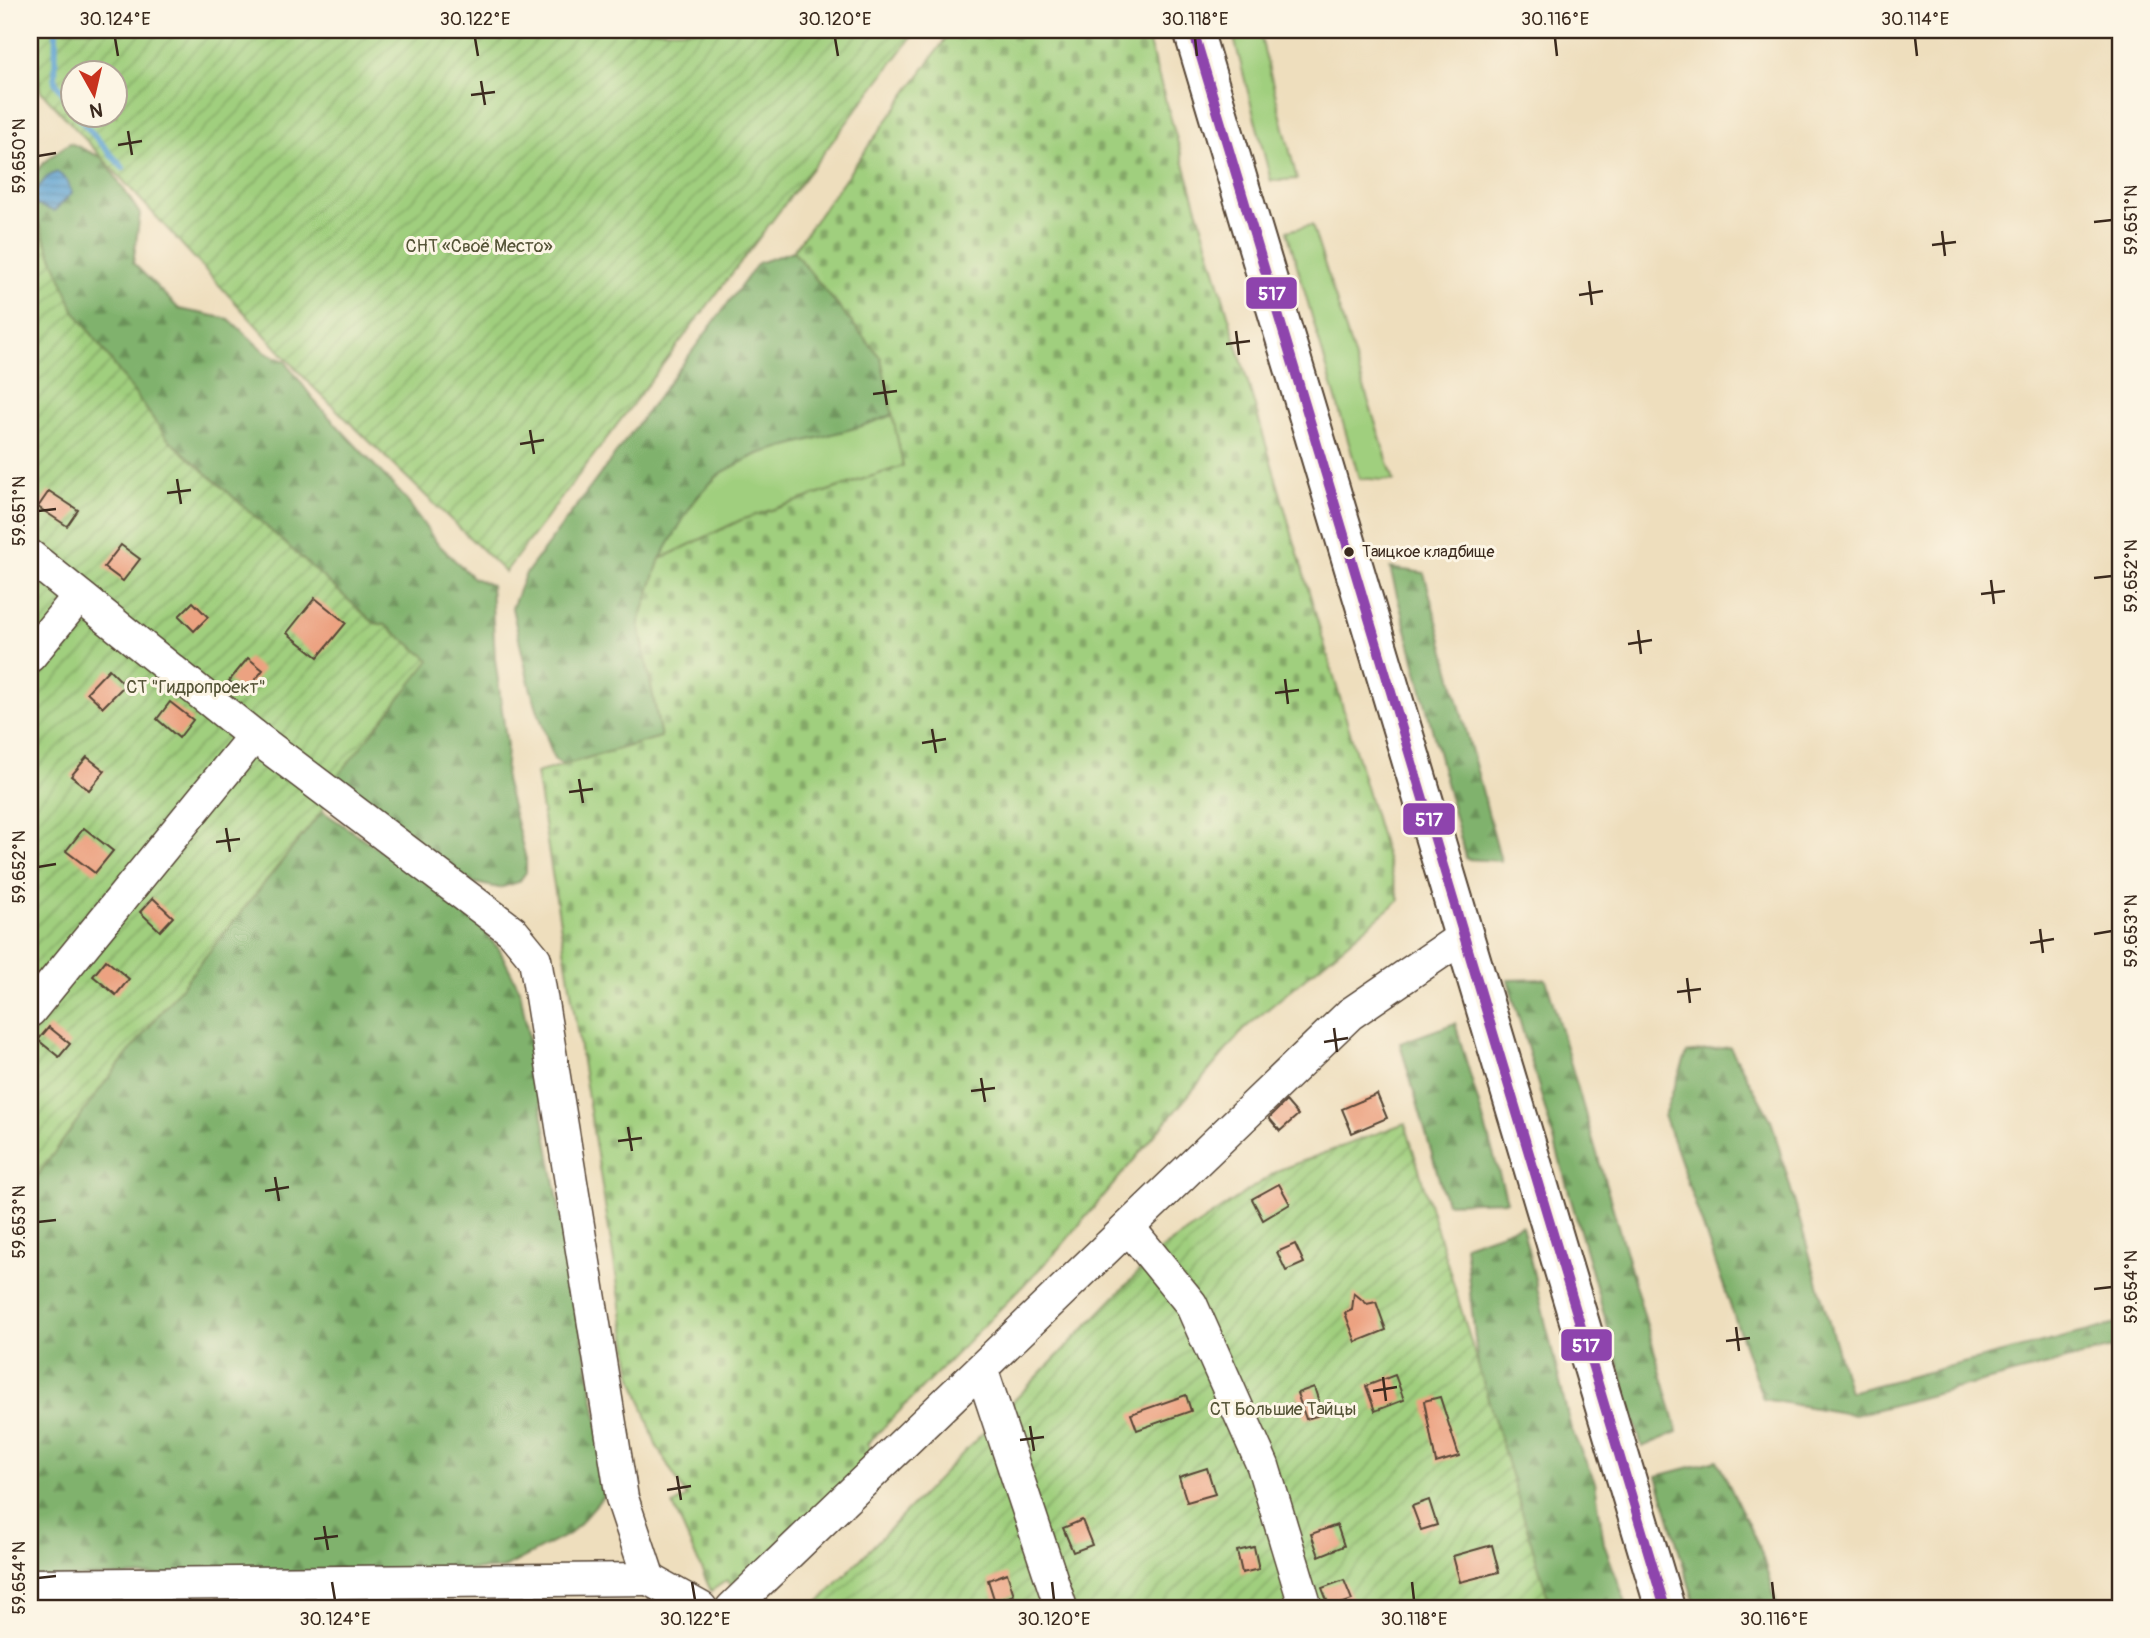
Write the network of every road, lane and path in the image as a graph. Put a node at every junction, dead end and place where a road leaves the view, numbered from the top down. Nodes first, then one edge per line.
1 (1193, 30) edge
2 (30, 556) edge
3 (78, 597) junction
4 (30, 656) edge
5 (254, 736) junction
6 (1464, 936) junction
7 (30, 1012) edge
8 (1129, 1228) junction
9 (982, 1371) junction
10 (649, 1579) junction
11 (30, 1585) edge
12 (701, 1608) edge
13 (732, 1608) edge
14 (1061, 1608) edge
15 (1306, 1608) edge
16 (1665, 1608) edge

1 - 6 main road
2 - 3 street
3 - 4 street
3 - 5 street
5 - 7 street
5 - 10 street
6 - 8 street
6 - 16 main road
8 - 9 street
8 - 15 street
9 - 13 street
9 - 14 street
10 - 11 street
10 - 12 street

